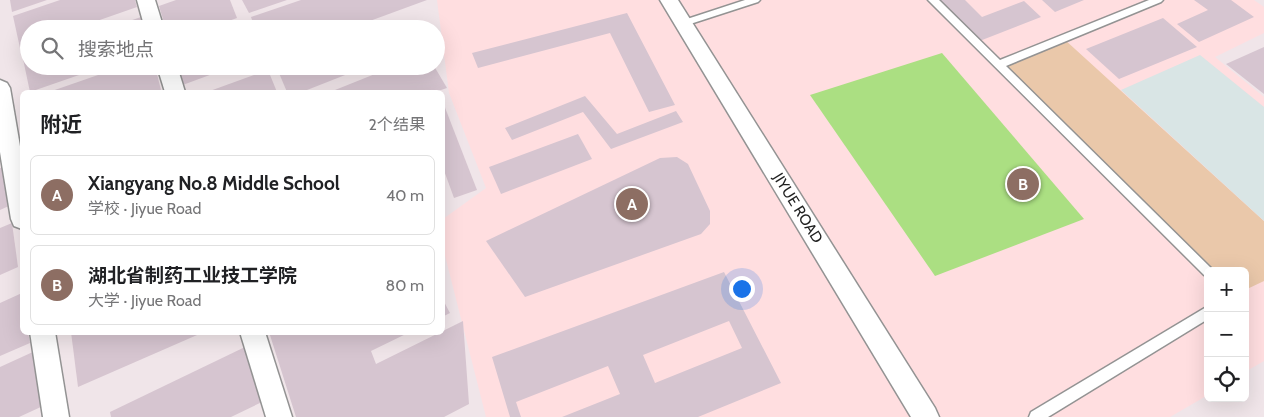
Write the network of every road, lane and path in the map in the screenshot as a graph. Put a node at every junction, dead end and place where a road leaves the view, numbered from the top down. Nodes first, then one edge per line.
1 (146, 0) edge
2 (670, 0) edge
3 (755, 0) edge
4 (933, 0) edge
5 (1158, 0) edge
6 (152, 20) edge
7 (684, 23) junction
8 (999, 65) junction
9 (170, 75) edge
10 (0, 88) edge
11 (174, 90) edge
12 (20, 207) edge
13 (1204, 267) edge
14 (1204, 314) edge
15 (42, 335) edge
16 (253, 335) edge
17 (56, 417) edge
18 (279, 417) edge
19 (926, 417) edge
20 (1036, 417) edge

1 - 6 street
2 - 7 street, JIYUE ROAD
3 - 7 lane
4 - 8 lane
5 - 8 lane
7 - 19 street, JIYUE ROAD
8 - 13 lane
9 - 11 street
10 - 12 street
14 - 20 lane
15 - 17 street
16 - 18 street

